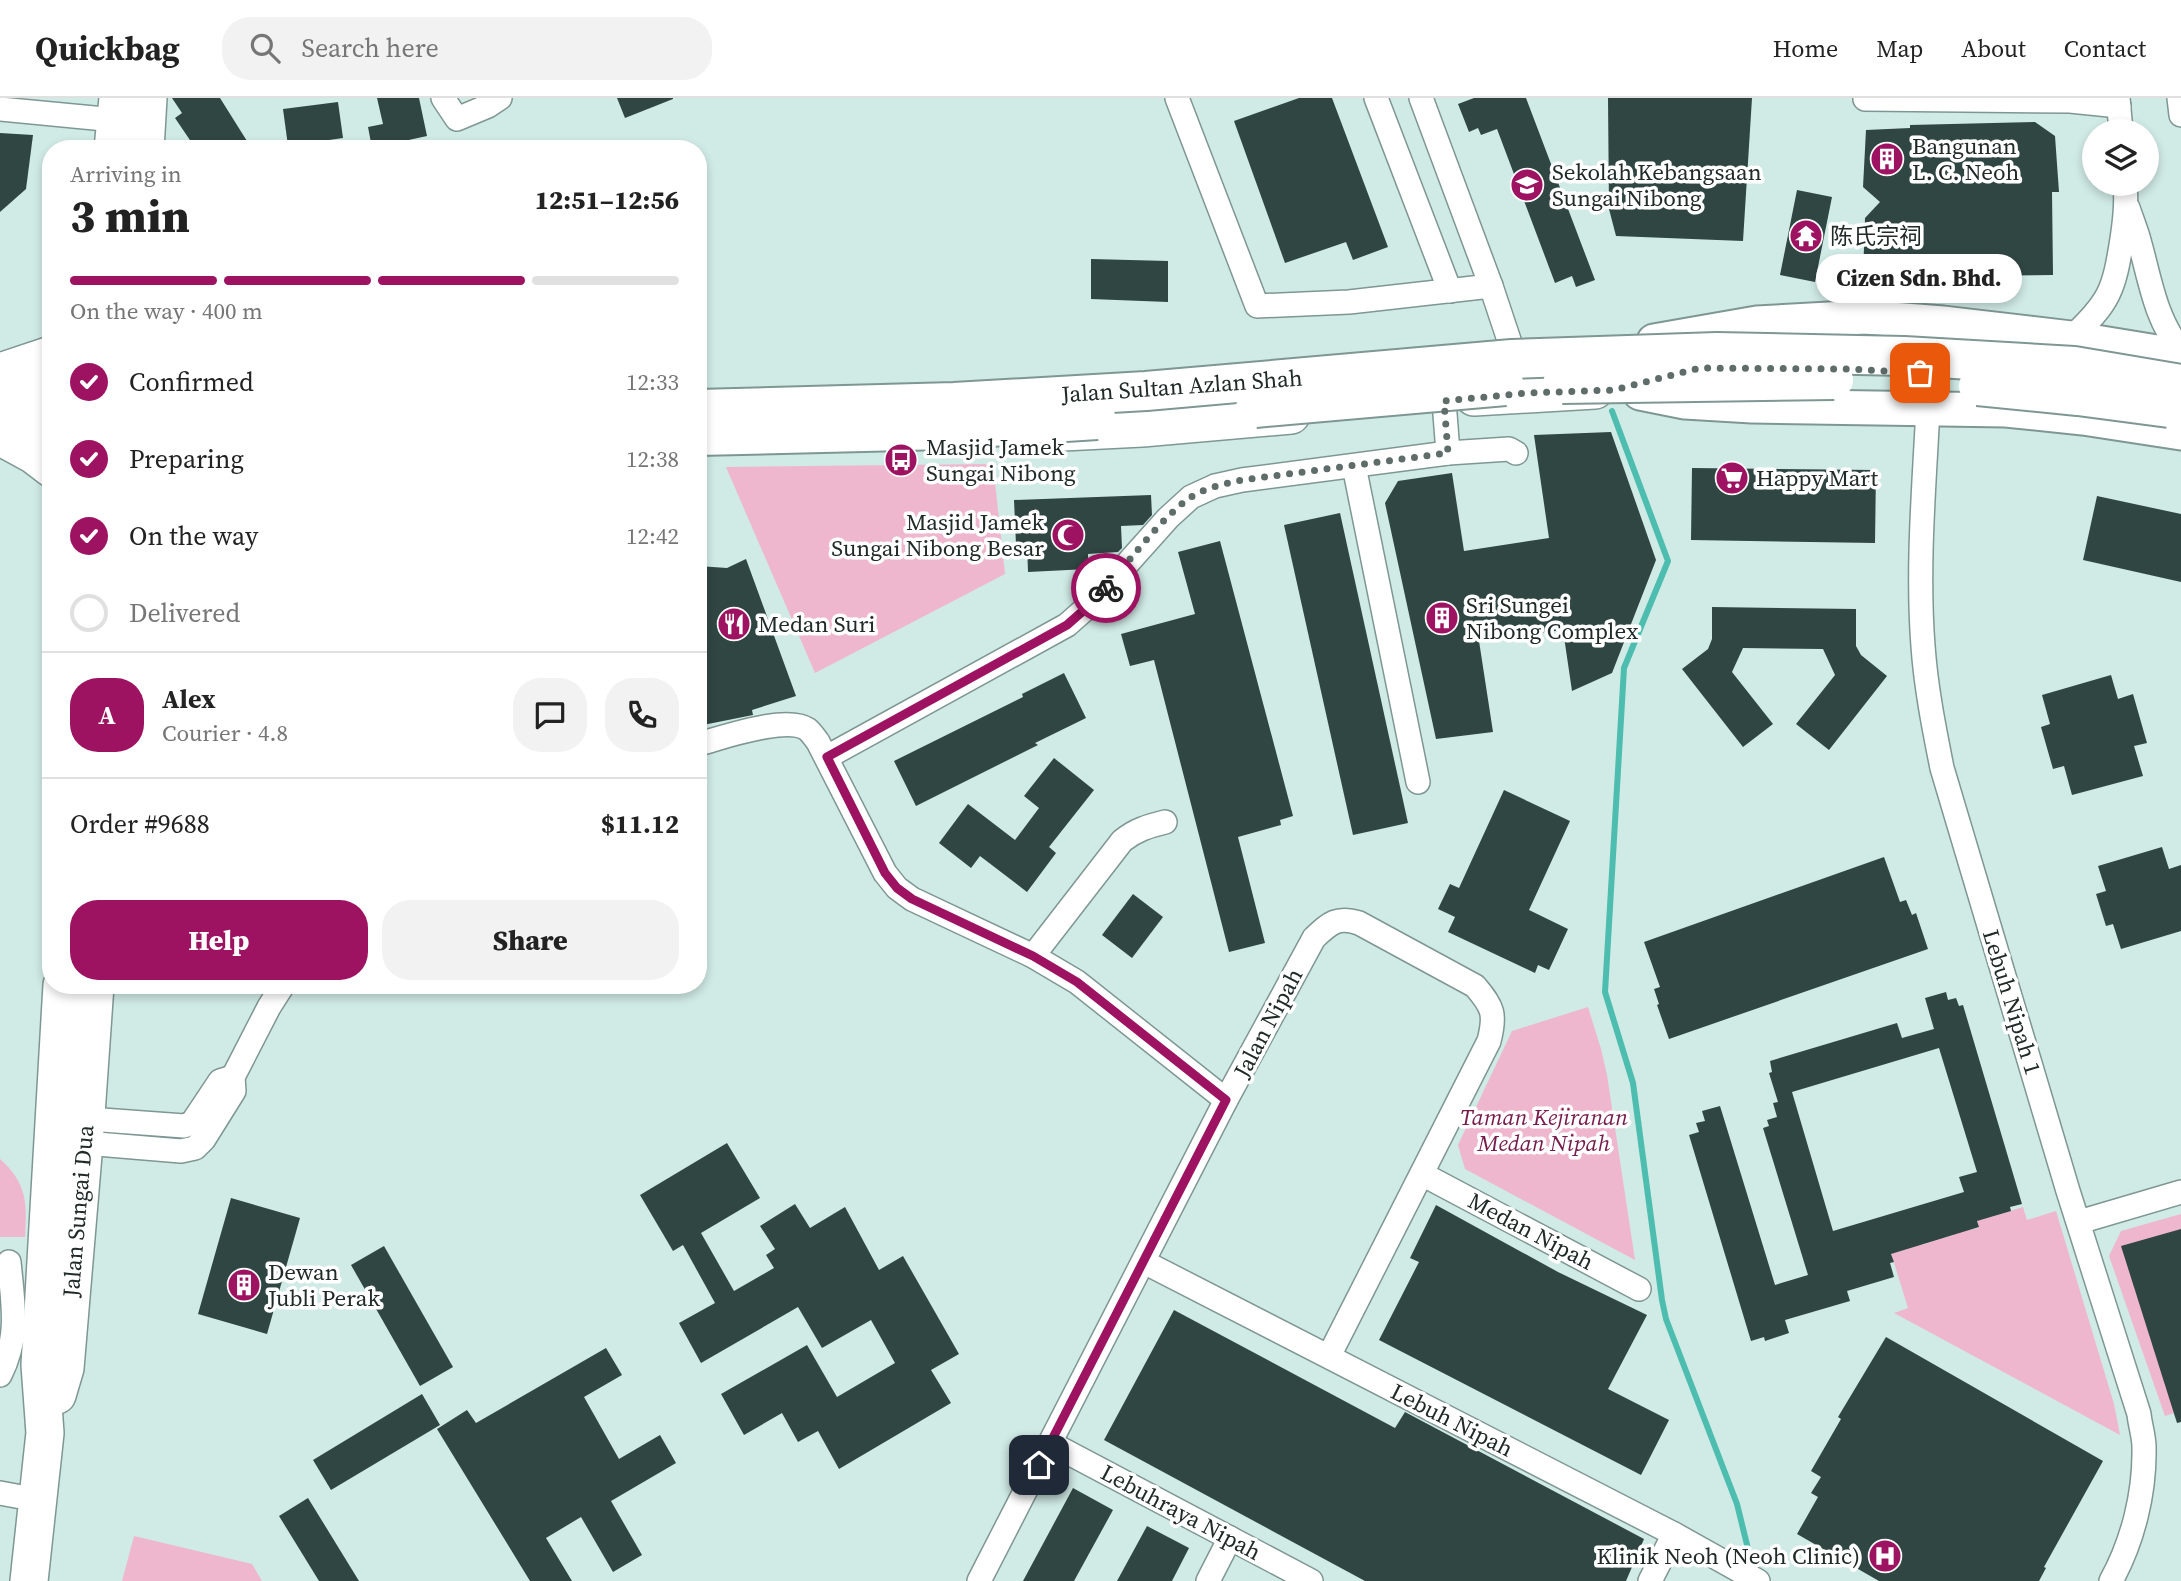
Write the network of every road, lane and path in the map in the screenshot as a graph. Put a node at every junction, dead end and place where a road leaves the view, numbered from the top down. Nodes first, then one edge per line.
1 (148, 98) edge
2 (443, 98) edge
3 (500, 98) edge
4 (1177, 98) edge
5 (1376, 98) edge
6 (1421, 98) edge
7 (2179, 98) edge
8 (1865, 99) edge
9 (2070, 100) edge
10 (2118, 102) edge
11 (77, 107) edge
12 (0, 109) edge
13 (2181, 115) edge
14 (115, 122) edge
15 (146, 140) edge
16 (2126, 196) edge
17 (2127, 196) edge
18 (1491, 286) junction
19 (1450, 290) junction
20 (2070, 338) junction
21 (1614, 348) junction
22 (1512, 349) junction
23 (2181, 350) edge
24 (2181, 356) edge
25 (42, 358) edge
26 (0, 372) edge
27 (42, 373) edge
28 (2181, 384) edge
29 (1614, 390) junction
30 (2181, 390) edge
31 (0, 392) edge
32 (42, 394) edge
33 (707, 396) edge
34 (1444, 401) junction
35 (2181, 403) edge
36 (707, 409) edge
37 (1928, 409) junction
38 (2181, 410) edge
39 (0, 420) edge
40 (42, 421) edge
41 (2181, 433) edge
42 (707, 436) edge
43 (0, 437) edge
44 (42, 438) edge
45 (707, 447) edge
46 (1448, 453) junction
47 (1516, 453) dead end
48 (42, 461) edge
49 (1354, 466) junction
50 (707, 742) edge
51 (827, 757) junction
52 (1418, 782) dead end
53 (1165, 822) dead end
54 (1033, 956) junction
55 (62, 994) edge
56 (93, 994) edge
57 (277, 994) edge
58 (1226, 1100) junction
59 (69, 1129) junction
60 (1422, 1174) junction
61 (2181, 1192) edge
62 (2079, 1222) junction
63 (9, 1262) dead end
64 (1144, 1262) junction
65 (1639, 1289) dead end
66 (1329, 1356) junction
67 (0, 1375) edge
68 (1050, 1443) junction
69 (0, 1493) edge
70 (38, 1500) junction
71 (1674, 1534) junction
72 (1230, 1538) junction
73 (30, 1581) edge
74 (979, 1581) edge
75 (1208, 1581) edge
76 (1311, 1581) edge
77 (1650, 1581) edge
78 (1758, 1581) edge
79 (2111, 1581) edge

1 - 15 main road
2 - 3 street
4 - 19 street
5 - 19 street
6 - 18 street
7 - 13 street
8 - 9 street
9 - 10 street
11 - 12 street
11 - 14 street
16 - 20 street
17 - 23 street
18 - 19 street
18 - 22 street
20 - 21 main road, Jalan Sultan Azlan Shah
20 - 24 main road, Jalan Sultan Azlan Shah
21 - 22 main road, Jalan Sultan Azlan Shah
21 - 30 main road, Jalan Sultan Azlan Shah
22 - 33 main road, Jalan Sultan Azlan Shah
25 - 26 main road
26 - 27 main road
28 - 36 highway, Jalan Sultan Azlan Shah, bridge
29 - 34 main road, Jalan Sultan Azlan Shah
29 - 35 main road, Jalan Sultan Azlan Shah
29 - 37 main road, Jalan Sultan Azlan Shah
31 - 32 highway
34 - 45 main road, Jalan Sultan Azlan Shah
34 - 46 street
37 - 41 main road, Jalan Sultan Azlan Shah
37 - 62 street, Lebuh Nipah 1
38 - 42 highway, Jalan Sultan Azlan Shah, bridge
39 - 40 highway
43 - 44 main road
43 - 48 main road
46 - 47 street
46 - 49 street
49 - 51 street
49 - 52 street
50 - 51 street
51 - 54 street
53 - 54 street
54 - 58 street
55 - 59 main road, Jalan Sungai Dua
56 - 59 main road, Jalan Sungai Dua
57 - 59 street
58 - 60 street, Jalan Nipah
58 - 64 street, Jalan Nipah
59 - 70 main road, Jalan Sungai Dua
60 - 65 street, Medan Nipah
60 - 66 street
61 - 62 street
62 - 79 street, Lebuh Nipah 1
63 - 67 street
64 - 66 street, Lebuh Nipah
64 - 68 street, Jalan Nipah
66 - 71 street, Lebuh Nipah
68 - 72 street, Lebuhraya Nipah
68 - 74 street, Jalan Nipah
69 - 70 street
70 - 73 main road, Jalan Sungai Dua
71 - 77 street
71 - 78 street, Lebuh Nipah
72 - 75 street
72 - 76 street, Lebuhraya Nipah

